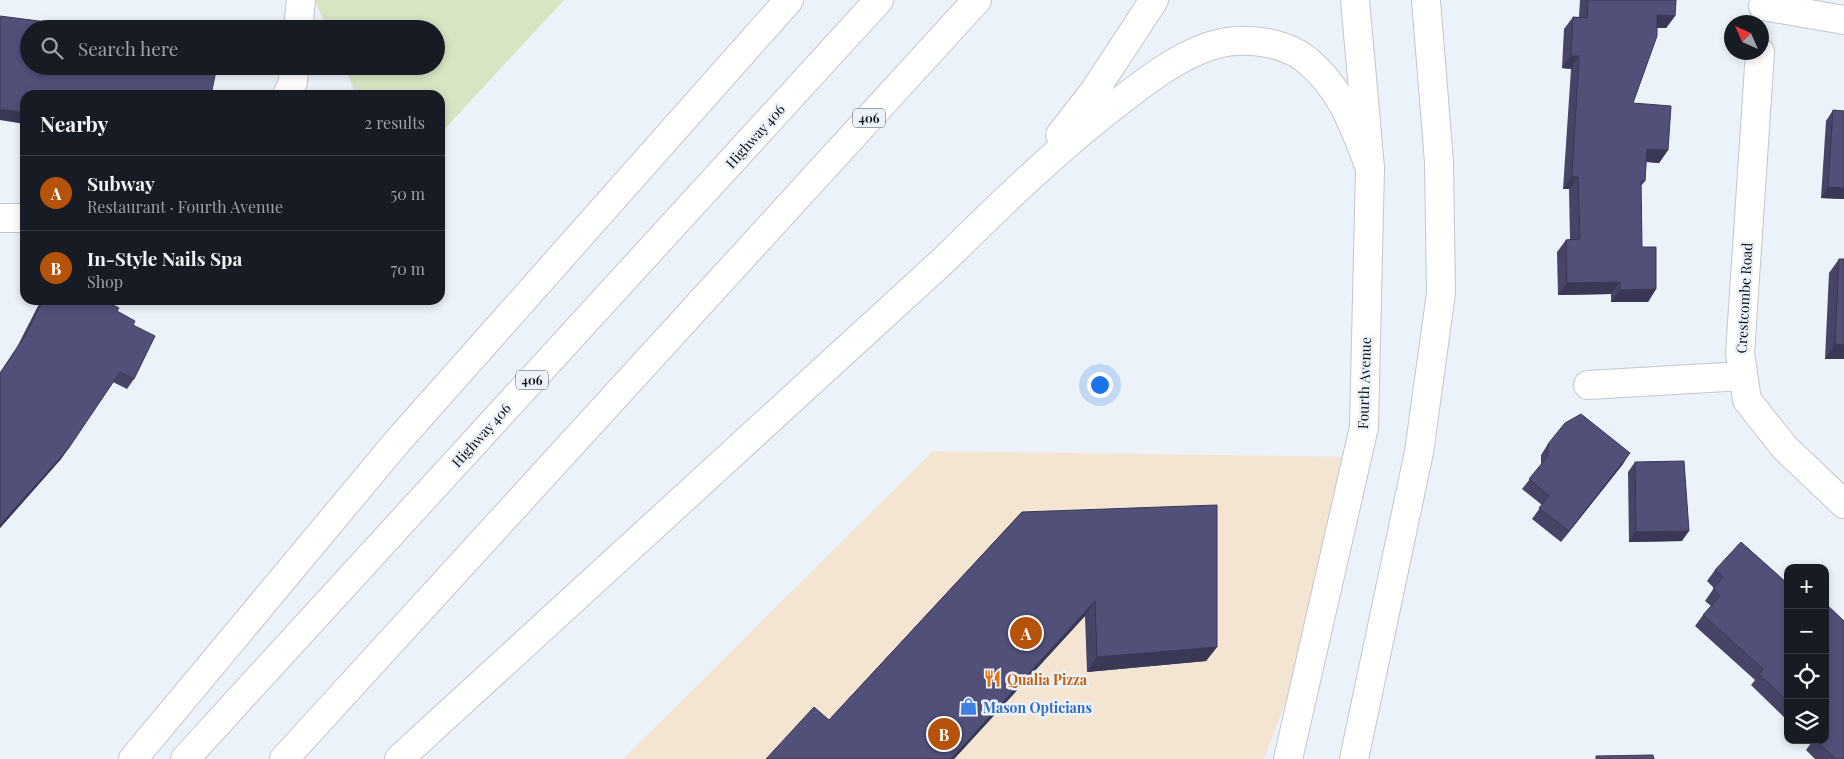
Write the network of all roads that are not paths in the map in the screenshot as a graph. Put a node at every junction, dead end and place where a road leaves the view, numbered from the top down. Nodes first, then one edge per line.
1 (301, 0) edge
2 (788, 0) edge
3 (879, 0) edge
4 (976, 0) edge
5 (1154, 0) edge
6 (1355, 0) edge
7 (1426, 0) edge
8 (1762, 11) edge
9 (299, 20) edge
10 (1844, 20) edge
11 (1759, 60) edge
12 (293, 75) edge
13 (289, 90) edge
14 (1370, 168) junction
15 (1028, 178) junction
16 (0, 218) edge
17 (20, 218) edge
18 (1743, 376) junction
19 (1588, 385) dead end
20 (1844, 504) edge
21 (133, 759) edge
22 (185, 759) edge
23 (284, 759) edge
24 (399, 759) edge
25 (1288, 759) edge
26 (1354, 759) edge

1 - 9 main road
2 - 21 main road
3 - 22 main road, Highway 406 / 406
4 - 23 main road, 406
5 - 15 main road
6 - 14 main road, Fourth Avenue
7 - 26 main road
8 - 10 main road
11 - 18 main road, Crestcombe Road
12 - 13 main road
14 - 15 main road
14 - 25 main road, Fourth Avenue
15 - 24 main road
16 - 17 main road
18 - 19 main road
18 - 20 main road, Crestcombe Road

